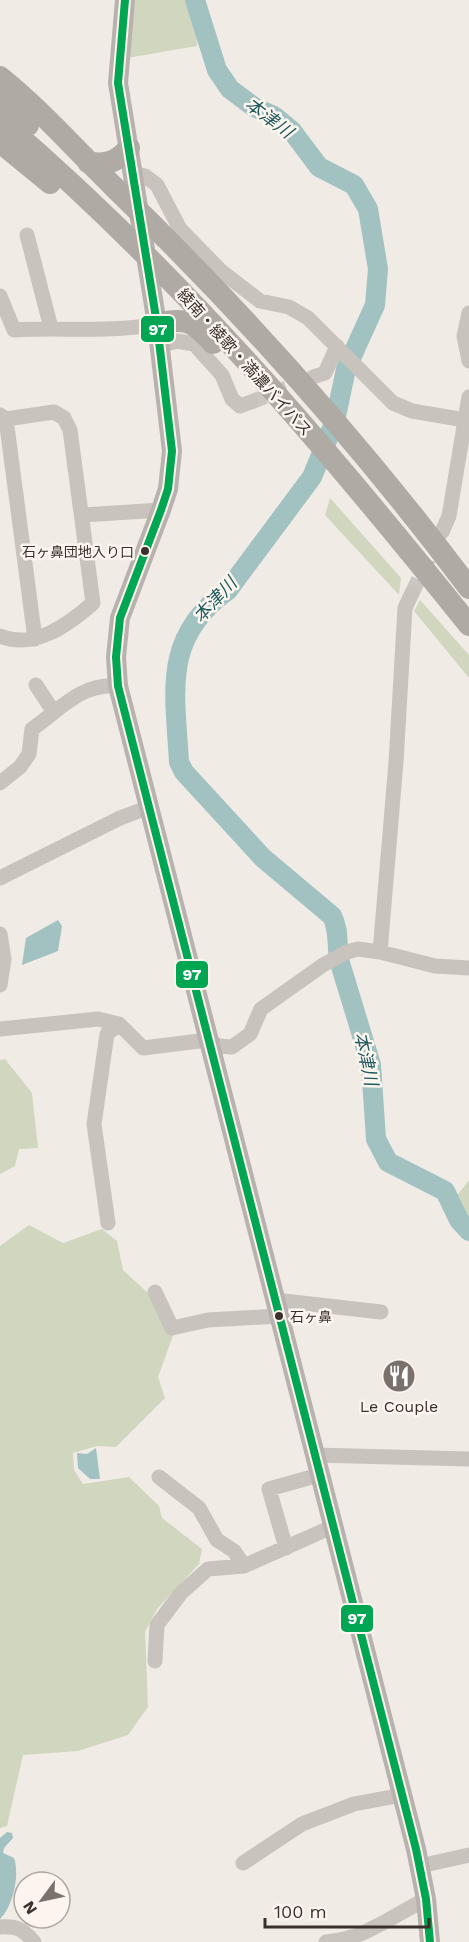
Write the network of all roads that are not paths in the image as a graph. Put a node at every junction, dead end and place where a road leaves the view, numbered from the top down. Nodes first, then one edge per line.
1 (125, 0) edge
2 (0, 77) edge
3 (0, 101) edge
4 (0, 120) edge
5 (0, 142) edge
6 (129, 148) junction
7 (88, 162) junction
8 (133, 173) junction
9 (139, 211) junction
10 (27, 235) dead end
11 (148, 272) junction
12 (0, 296) edge
13 (469, 313) edge
14 (157, 324) junction
15 (51, 328) junction
16 (204, 334) junction
17 (159, 346) junction
18 (340, 348) junction
19 (469, 361) edge
20 (313, 386) junction
21 (469, 397) edge
22 (251, 402) dead end
23 (3, 417) edge
24 (467, 420) edge
25 (348, 467) junction
26 (161, 510) junction
27 (83, 515) junction
28 (442, 532) tunnel mouth
29 (469, 588) edge
30 (412, 593) tunnel mouth
31 (469, 603) edge
32 (469, 625) edge
33 (469, 632) edge
34 (0, 636) edge
35 (35, 639) junction
36 (36, 686) dead end
37 (118, 686) junction
38 (53, 711) junction
39 (0, 783) edge
40 (147, 808) junction
41 (0, 878) edge
42 (0, 934) edge
43 (380, 952) junction
44 (469, 968) edge
45 (0, 985) edge
46 (119, 1024) junction
47 (0, 1029) edge
48 (208, 1040) junction
49 (108, 1223) dead end
50 (155, 1292) dead end
51 (277, 1308) junction
52 (381, 1312) dead end
53 (314, 1455) junction
54 (469, 1459) edge
55 (319, 1475) junction
56 (159, 1477) dead end
57 (333, 1527) junction
58 (286, 1548) junction
59 (243, 1566) junction
60 (155, 1661) dead end
61 (402, 1795) junction
62 (469, 1855) edge
63 (243, 1863) dead end
64 (420, 1866) junction
65 (426, 1899) junction
66 (0, 1927) edge
67 (34, 1942) edge
68 (326, 1942) edge
69 (430, 1942) edge

1 - 6 main road
2 - 7 highway
3 - 25 highway, 綾南・綾歌・満濃バイパス
4 - 25 highway, 綾南・綾歌・満濃バイパス
5 - 11 highway
6 - 7 highway
6 - 8 main road
7 - 9 highway
8 - 9 main road
8 - 18 street
9 - 11 main road
9 - 20 highway
10 - 15 street
11 - 14 main road
11 - 16 highway
12 - 15 street
13 - 19 street
14 - 15 street
14 - 16 highway
14 - 17 main road
16 - 25 highway
17 - 22 street
17 - 26 main road
18 - 20 street
18 - 24 street
20 - 25 highway
21 - 24 street
23 - 27 street
23 - 35 street
24 - 28 street
25 - 29 highway
25 - 31 highway, 綾南・綾歌・満濃バイパス
25 - 32 highway, 綾南・綾歌・満濃バイパス
25 - 33 highway
26 - 27 street
26 - 37 main road
27 - 35 street
30 - 43 street
34 - 35 street
36 - 38 street
37 - 38 street
37 - 40 main road
38 - 39 street
40 - 41 street
40 - 48 main road
42 - 45 street
43 - 44 street
43 - 48 street
46 - 47 street
46 - 48 street
46 - 49 street
48 - 51 main road
50 - 51 street
51 - 52 street
51 - 53 main road
53 - 54 street
53 - 55 main road
55 - 57 main road
55 - 58 street
56 - 59 street
57 - 58 street
57 - 61 main road
58 - 59 street
59 - 60 street
61 - 63 street
61 - 64 main road
62 - 64 street
64 - 65 main road
65 - 68 street
65 - 69 main road
66 - 67 street

